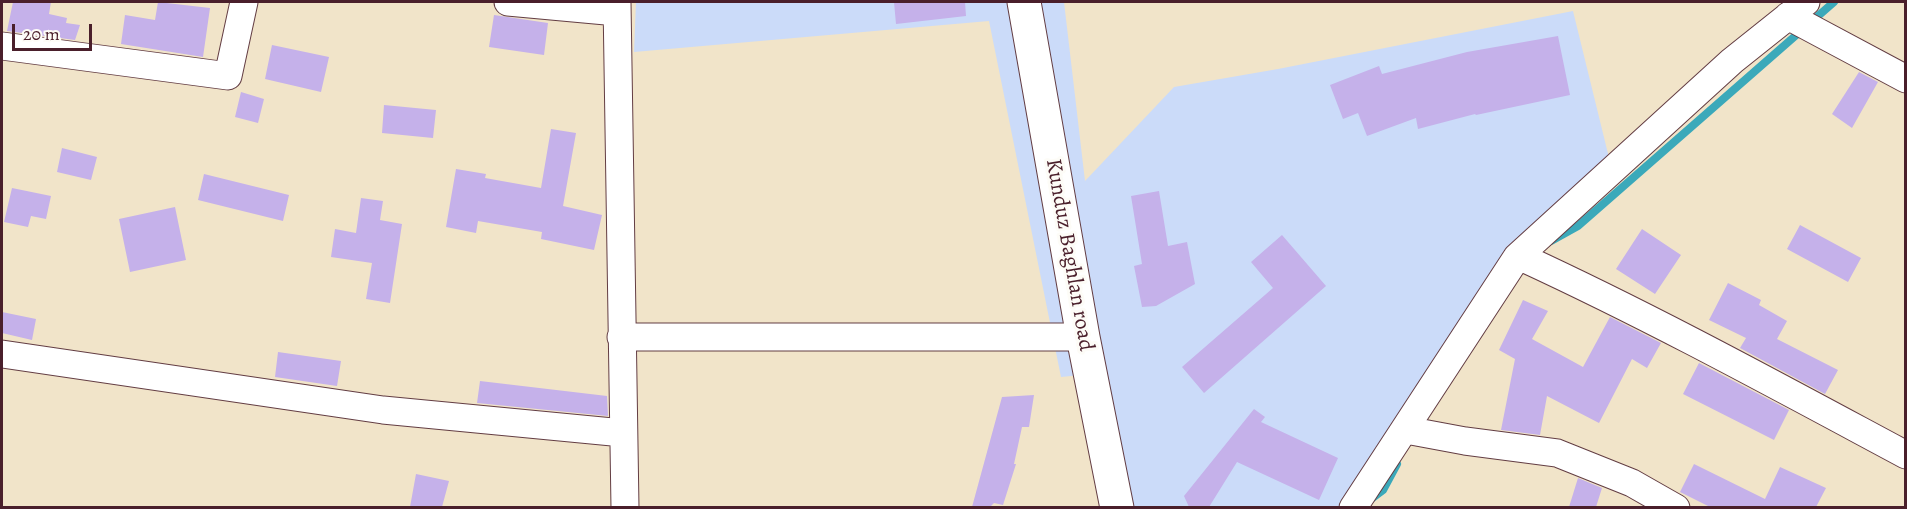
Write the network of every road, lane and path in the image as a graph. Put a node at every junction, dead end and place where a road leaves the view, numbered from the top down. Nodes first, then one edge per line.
1 (244, 2) edge
2 (508, 2) edge
3 (1024, 2) edge
4 (617, 7) edge
5 (1797, 9) edge
6 (2, 46) edge
7 (1905, 79) edge
8 (1517, 257) junction
9 (621, 337) junction
10 (1083, 337) junction
11 (2, 354) edge
12 (1406, 430) junction
13 (623, 433) junction
14 (1905, 455) edge
15 (625, 507) edge
16 (1117, 507) edge
17 (1353, 507) edge
18 (1676, 507) edge

1 - 6 street
2 - 4 street
3 - 10 highway, Kunduz Baghlan road
4 - 9 street
5 - 7 street
5 - 8 street
8 - 12 street
8 - 14 street
9 - 10 street
9 - 13 street
10 - 16 highway, Kunduz Baghlan road
11 - 13 street
12 - 17 street
12 - 18 street
13 - 15 street

